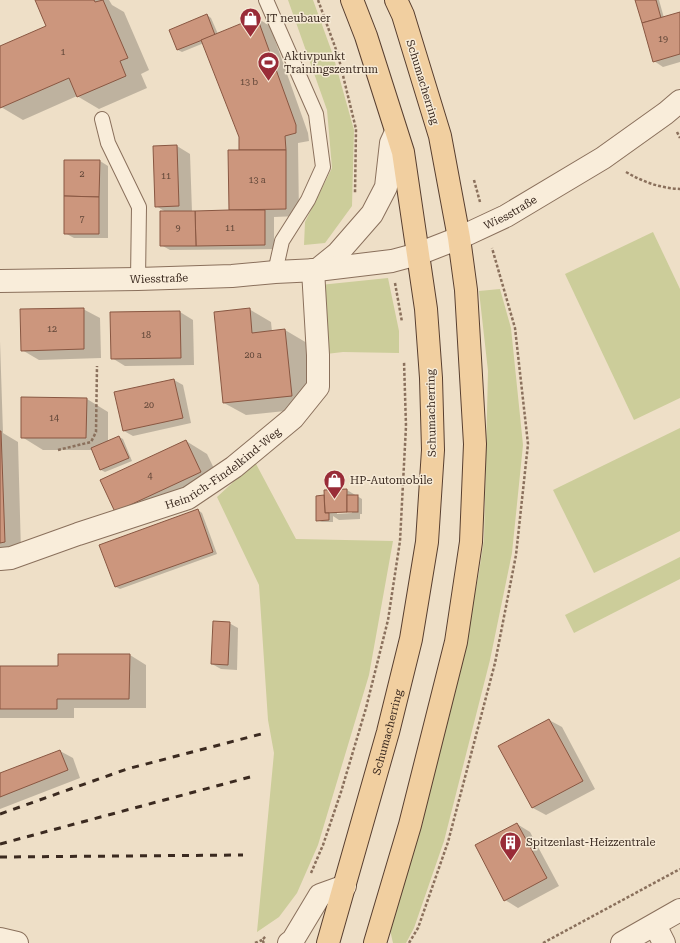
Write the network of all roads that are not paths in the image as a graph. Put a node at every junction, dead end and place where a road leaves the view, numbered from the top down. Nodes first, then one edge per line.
1 (266, 0) edge
2 (352, 0) edge
3 (396, 0) edge
4 (680, 101) edge
5 (102, 119) dead end
6 (396, 132) junction
7 (459, 238) junction
8 (418, 254) junction
9 (315, 270) junction
10 (275, 272) junction
11 (138, 279) junction
12 (0, 281) edge
13 (0, 559) edge
14 (345, 886) junction
15 (680, 910) edge
16 (659, 934) edge
17 (380, 938) edge
18 (0, 939) edge
19 (17, 943) edge
20 (289, 943) edge
21 (328, 943) edge
22 (622, 943) edge

1 - 10 lane
2 - 6 main road, Schumacherring
3 - 7 main road, Schumacherring
4 - 7 street, Wiesstraße
5 - 11 lane
6 - 8 main road, Schumacherring
6 - 9 street
7 - 8 street, Wiesstraße
7 - 17 main road, Schumacherring
8 - 9 street, Wiesstraße
8 - 14 main road, Schumacherring
9 - 10 street, Wiesstraße
9 - 13 street, Heinrich-Findelkind-Weg
10 - 11 street, Wiesstraße
11 - 12 street, Wiesstraße
14 - 20 street
14 - 21 main road, Schumacherring
15 - 16 street
16 - 22 street
18 - 19 street

